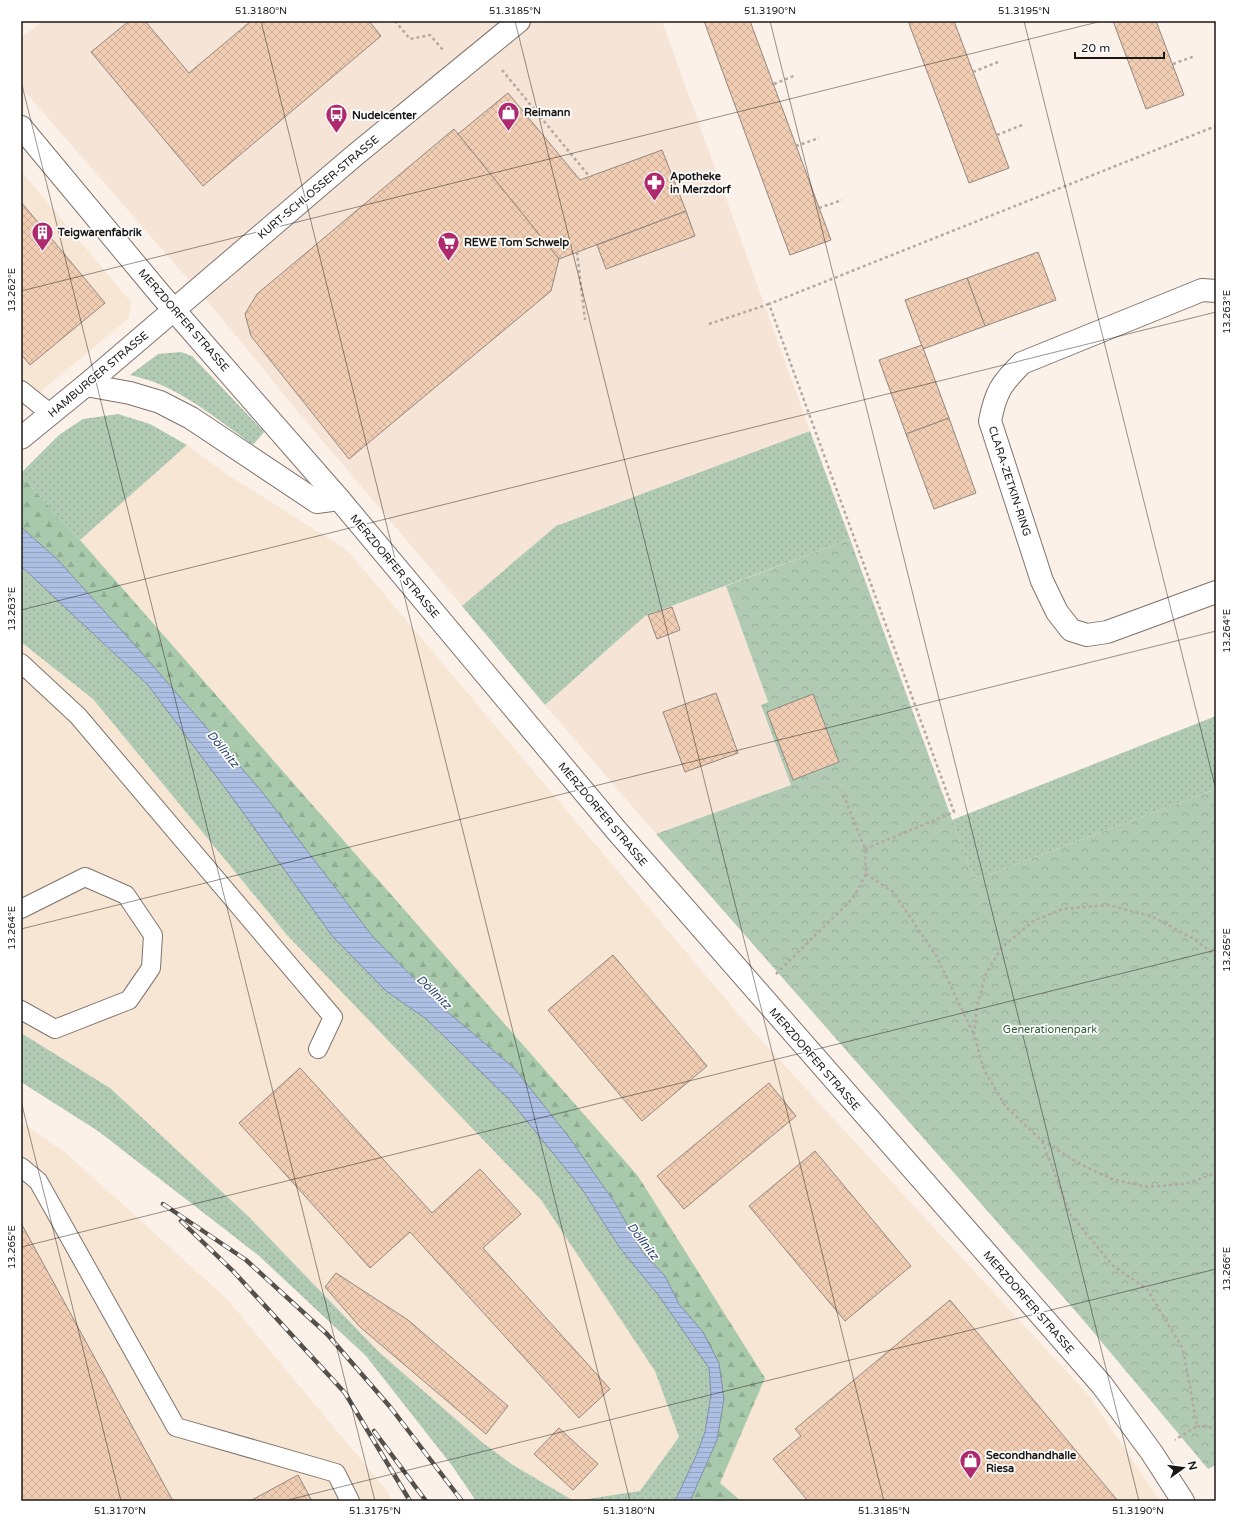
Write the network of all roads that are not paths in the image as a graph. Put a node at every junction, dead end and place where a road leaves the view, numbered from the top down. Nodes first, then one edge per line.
1 (519, 21) edge
2 (21, 127) edge
3 (1216, 291) edge
4 (174, 309) junction
5 (86, 385) junction
6 (21, 390) edge
7 (51, 414) junction
8 (23, 436) edge
9 (339, 499) junction
10 (1216, 592) edge
11 (21, 663) edge
12 (21, 909) edge
13 (21, 1010) edge
14 (318, 1049) dead end
15 (21, 1167) edge
16 (350, 1501) edge
17 (1183, 1501) edge

1 - 4 street, KURT-SCHLOSSER-STRASSE
2 - 4 street, MERZDORFER STRASSE
3 - 10 street, CLARA-ZETKIN-RING
4 - 5 street, HAMBURGER STRASSE
4 - 9 street, MERZDORFER STRASSE
5 - 7 street, HAMBURGER STRASSE
5 - 9 street
6 - 7 lane
7 - 8 street, HAMBURGER STRASSE
9 - 17 street, MERZDORFER STRASSE
11 - 14 lane
12 - 13 lane
15 - 16 lane

